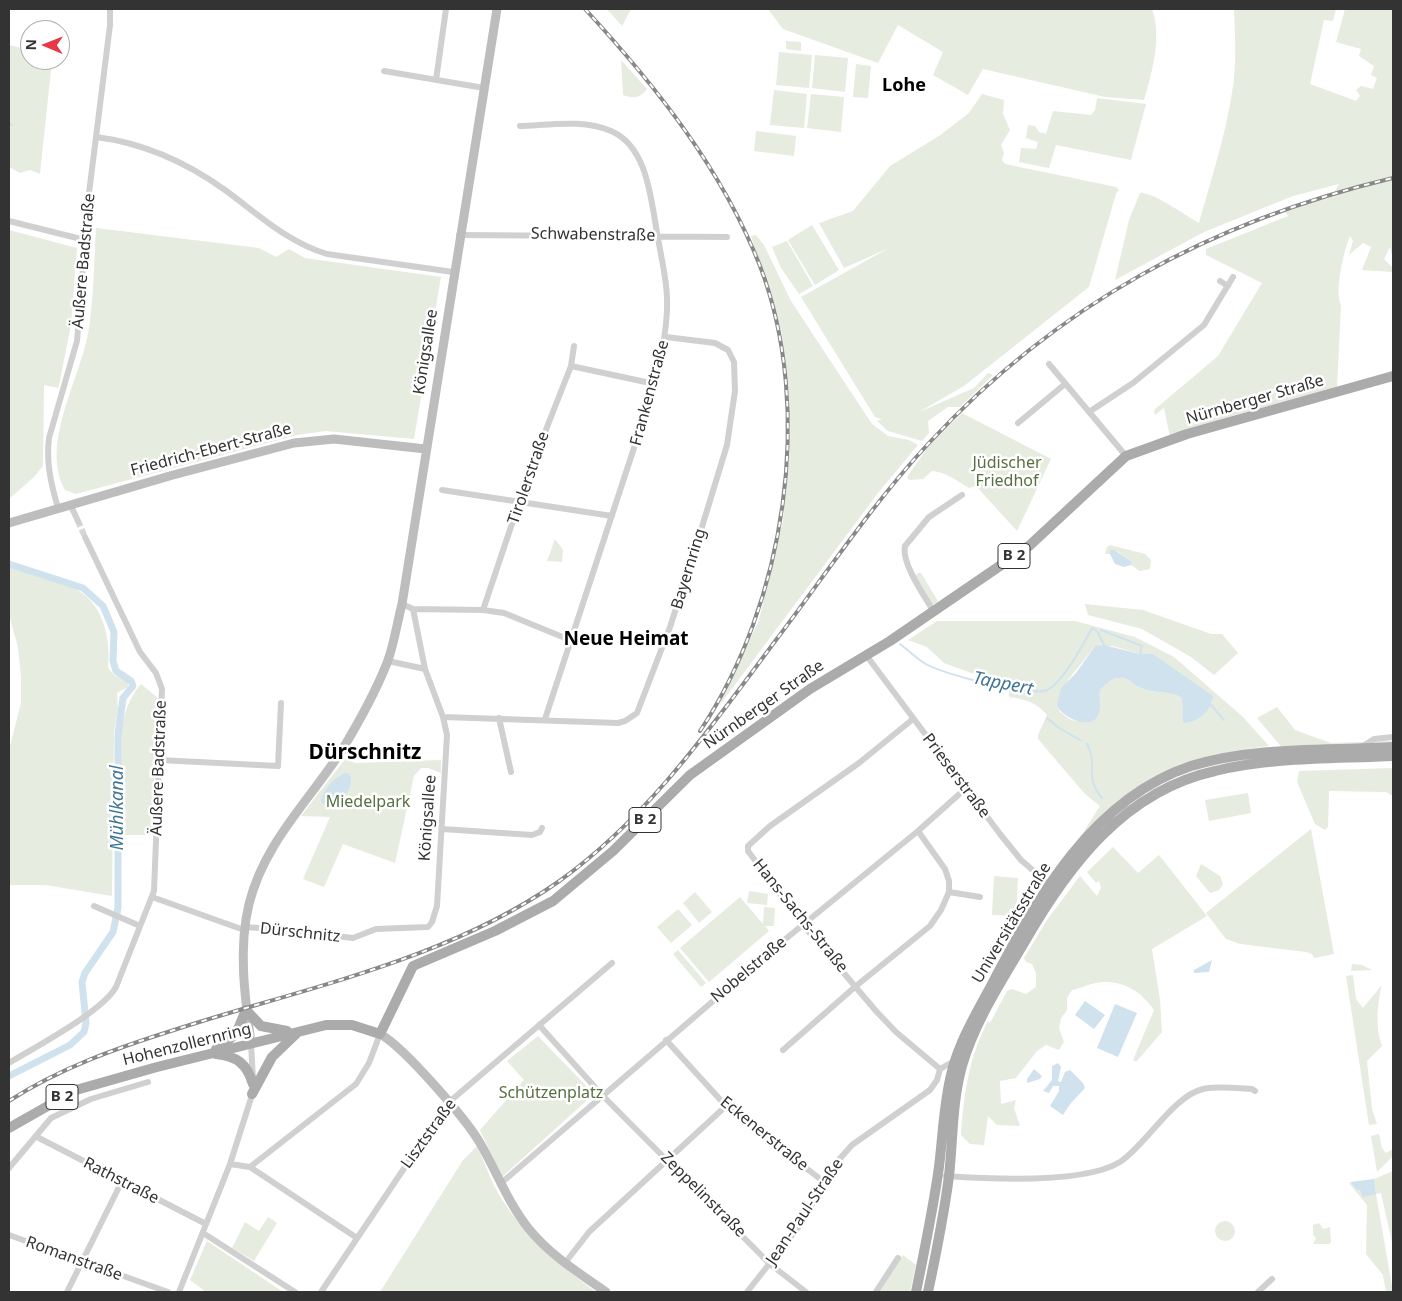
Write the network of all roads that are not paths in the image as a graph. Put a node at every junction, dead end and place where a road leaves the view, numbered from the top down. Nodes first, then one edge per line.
1 (110, 9) edge
2 (446, 9) edge
3 (497, 9) edge
4 (384, 71) dead end
5 (436, 80) junction
6 (484, 88) junction
7 (520, 126) dead end
8 (96, 138) junction
9 (9, 221) edge
10 (459, 235) junction
11 (657, 236) junction
12 (727, 237) dead end
13 (85, 240) junction
14 (453, 272) junction
15 (1233, 277) dead end
16 (1220, 281) dead end
17 (1228, 286) junction
18 (666, 337) junction
19 (574, 346) dead end
20 (1049, 364) dead end
21 (572, 366) junction
22 (1393, 376) edge
23 (655, 384) junction
24 (1065, 384) junction
25 (1089, 412) junction
26 (1018, 423) dead end
27 (426, 449) junction
28 (1126, 456) junction
29 (442, 490) dead end
30 (962, 495) dead end
31 (520, 503) junction
32 (70, 504) junction
33 (58, 508) junction
34 (612, 516) junction
35 (78, 521) tunnel mouth
36 (9, 523) edge
37 (85, 537) tunnel mouth
38 (402, 604) junction
39 (413, 609) junction
40 (483, 610) junction
41 (934, 612) junction
42 (570, 640) junction
43 (866, 655) junction
44 (388, 662) junction
45 (425, 670) junction
46 (281, 703) dead end
47 (443, 717) junction
48 (499, 718) junction
49 (545, 719) junction
50 (913, 719) junction
51 (1393, 737) edge
52 (1393, 747) edge
53 (1357, 749) junction
54 (1288, 756) junction
55 (1393, 756) edge
56 (159, 760) junction
57 (511, 772) dead end
58 (965, 789) junction
59 (542, 828) dead end
60 (442, 829) junction
61 (918, 831) junction
62 (1052, 887) junction
63 (948, 892) junction
64 (152, 897) junction
65 (980, 897) dead end
66 (94, 906) dead end
67 (803, 925) junction
68 (140, 926) junction
69 (244, 929) junction
70 (414, 929) joint
71 (612, 963) dead end
72 (856, 986) junction
73 (246, 1010) junction
74 (539, 1025) junction
75 (301, 1030) junction
76 (380, 1034) junction
77 (666, 1040) junction
78 (251, 1043) junction
79 (783, 1050) dead end
80 (205, 1055) junction
81 (956, 1060) junction
82 (9, 1063) edge
83 (940, 1068) junction
84 (148, 1082) dead end
85 (253, 1089) junction
86 (1255, 1092) dead end
87 (602, 1095) junction
88 (448, 1103) junction
89 (726, 1106) junction
90 (9, 1128) edge
91 (37, 1137) junction
92 (668, 1159) junction
93 (230, 1164) junction
94 (9, 1168) edge
95 (250, 1168) junction
96 (938, 1175) junction
97 (949, 1176) junction
98 (122, 1181) junction
99 (824, 1182) junction
100 (500, 1184) junction
101 (206, 1224) junction
102 (203, 1233) junction
103 (9, 1235) edge
104 (357, 1238) junction
105 (898, 1258) dead end
106 (81, 1261) junction
107 (565, 1263) junction
108 (770, 1264) junction
109 (1272, 1279) dead end
110 (67, 1292) edge
111 (168, 1292) edge
112 (179, 1292) edge
113 (295, 1292) edge
114 (321, 1292) edge
115 (606, 1292) edge
116 (747, 1292) edge
117 (806, 1292) edge
118 (876, 1292) edge
119 (916, 1292) edge
120 (928, 1292) edge
121 (1258, 1292) edge

1 - 8 street, Äußere Badstraße
2 - 5 street
3 - 6 main road, Königsallee
4 - 5 street
5 - 6 street
6 - 10 main road, Königsallee
7 - 11 street, Frankenstraße
8 - 13 street, Äußere Badstraße
8 - 14 street
9 - 13 street
10 - 11 street, Schwabenstraße
10 - 14 main road, Königsallee
11 - 12 street, Schwabenstraße
11 - 18 street, Frankenstraße
13 - 33 street, Äußere Badstraße
14 - 27 main road, Königsallee
15 - 17 street
16 - 17 street
17 - 25 street
18 - 23 street, Frankenstraße
18 - 49 street, Bayernring
19 - 21 street, Tirolerstraße
20 - 24 street
21 - 23 street
21 - 31 street, Tirolerstraße
22 - 28 main road, Nürnberger Straße / B 2
23 - 34 street, Frankenstraße
24 - 25 street
24 - 26 street
25 - 28 street
27 - 32 main road, Friedrich-Ebert-Straße
27 - 38 main road, Königsallee
28 - 41 main road, Nürnberger Straße / B 2
29 - 31 street
30 - 41 street
31 - 34 street
31 - 40 street, Tirolerstraße
32 - 33 main road, Friedrich-Ebert-Straße
32 - 35 street
33 - 36 main road, Friedrich-Ebert-Straße
34 - 42 street, Frankenstraße
37 - 56 street, Äußere Badstraße
38 - 39 street
38 - 44 main road, Königsallee
39 - 40 street
39 - 45 street, Königsallee
40 - 42 street
41 - 43 main road, Nürnberger Straße / B 2
42 - 49 street, Frankenstraße
43 - 50 street, Prieserstraße
43 - 76 main road, Nürnberger Straße / B 2
44 - 45 street
44 - 69 main road, Königsallee
45 - 47 street, Königsallee
46 - 56 street
47 - 48 street, Bayernring
47 - 60 street, Königsallee
48 - 49 street, Bayernring
48 - 57 street
50 - 58 street, Prieserstraße
50 - 67 street, Hans-Sachs-Straße
51 - 53 street
52 - 53 main road, Universitätsstraße
53 - 54 main road, Universitätsstraße
54 - 55 main road, Universitätsstraße
54 - 62 main road, Universitätsstraße
54 - 62 main road, Universitätsstraße
56 - 64 street, Äußere Badstraße
58 - 61 street, Nobelstraße
58 - 62 street, Prieserstraße
59 - 60 street
60 - 70 street, Königsallee
61 - 63 street
61 - 67 street, Nobelstraße
62 - 81 main road, Universitätsstraße
62 - 97 main road, Universitätsstraße
63 - 65 street
63 - 72 street
64 - 68 street, Äußere Badstraße
64 - 69 street, Dürschnitz
66 - 68 street
67 - 72 street, Hans-Sachs-Straße
67 - 77 street, Nobelstraße
68 - 82 street, Äußere Badstraße
69 - 70 street, Dürschnitz
69 - 73 main road, Königsallee
71 - 74 street, Lisztstraße
72 - 79 street
72 - 83 street, Hans-Sachs-Straße
73 - 75 main road
73 - 78 main road, Königsallee
73 - 80 main road
74 - 87 street
74 - 88 street, Lisztstraße
75 - 76 main road, Hohenzollernring / B 2
75 - 78 main road, Hohenzollernring / B 2
75 - 85 main road
76 - 88 main road
76 - 95 street
77 - 87 street, Nobelstraße
77 - 89 street, Eckenerstraße
78 - 80 main road, Hohenzollernring / B 2
78 - 85 street
80 - 85 main road
80 - 90 main road, Hohenzollernring / B 2
81 - 83 street
81 - 96 main road, Universitätsstraße
83 - 99 street, Jean-Paul-Straße
84 - 91 street
85 - 93 street
86 - 97 street
87 - 92 street, Zeppelinstraße
87 - 100 street
88 - 100 main road
88 - 104 street, Lisztstraße
89 - 92 street
89 - 99 street, Eckenerstraße
91 - 94 street
91 - 98 street, Rathstraße
92 - 107 street
92 - 108 street, Zeppelinstraße
93 - 95 street
93 - 101 street
95 - 104 street
96 - 97 street
96 - 119 main road, Universitätsstraße
97 - 120 main road, Universitätsstraße
98 - 101 street, Rathstraße
98 - 106 street
99 - 108 street, Jean-Paul-Straße
100 - 107 main road
101 - 102 street
102 - 112 street
102 - 113 street
103 - 106 street, Romanstraße
104 - 114 street, Lisztstraße
105 - 118 street
106 - 110 street
106 - 111 street, Romanstraße
107 - 115 main road
108 - 116 street, Jean-Paul-Straße
108 - 117 street, Zeppelinstraße
109 - 121 street

